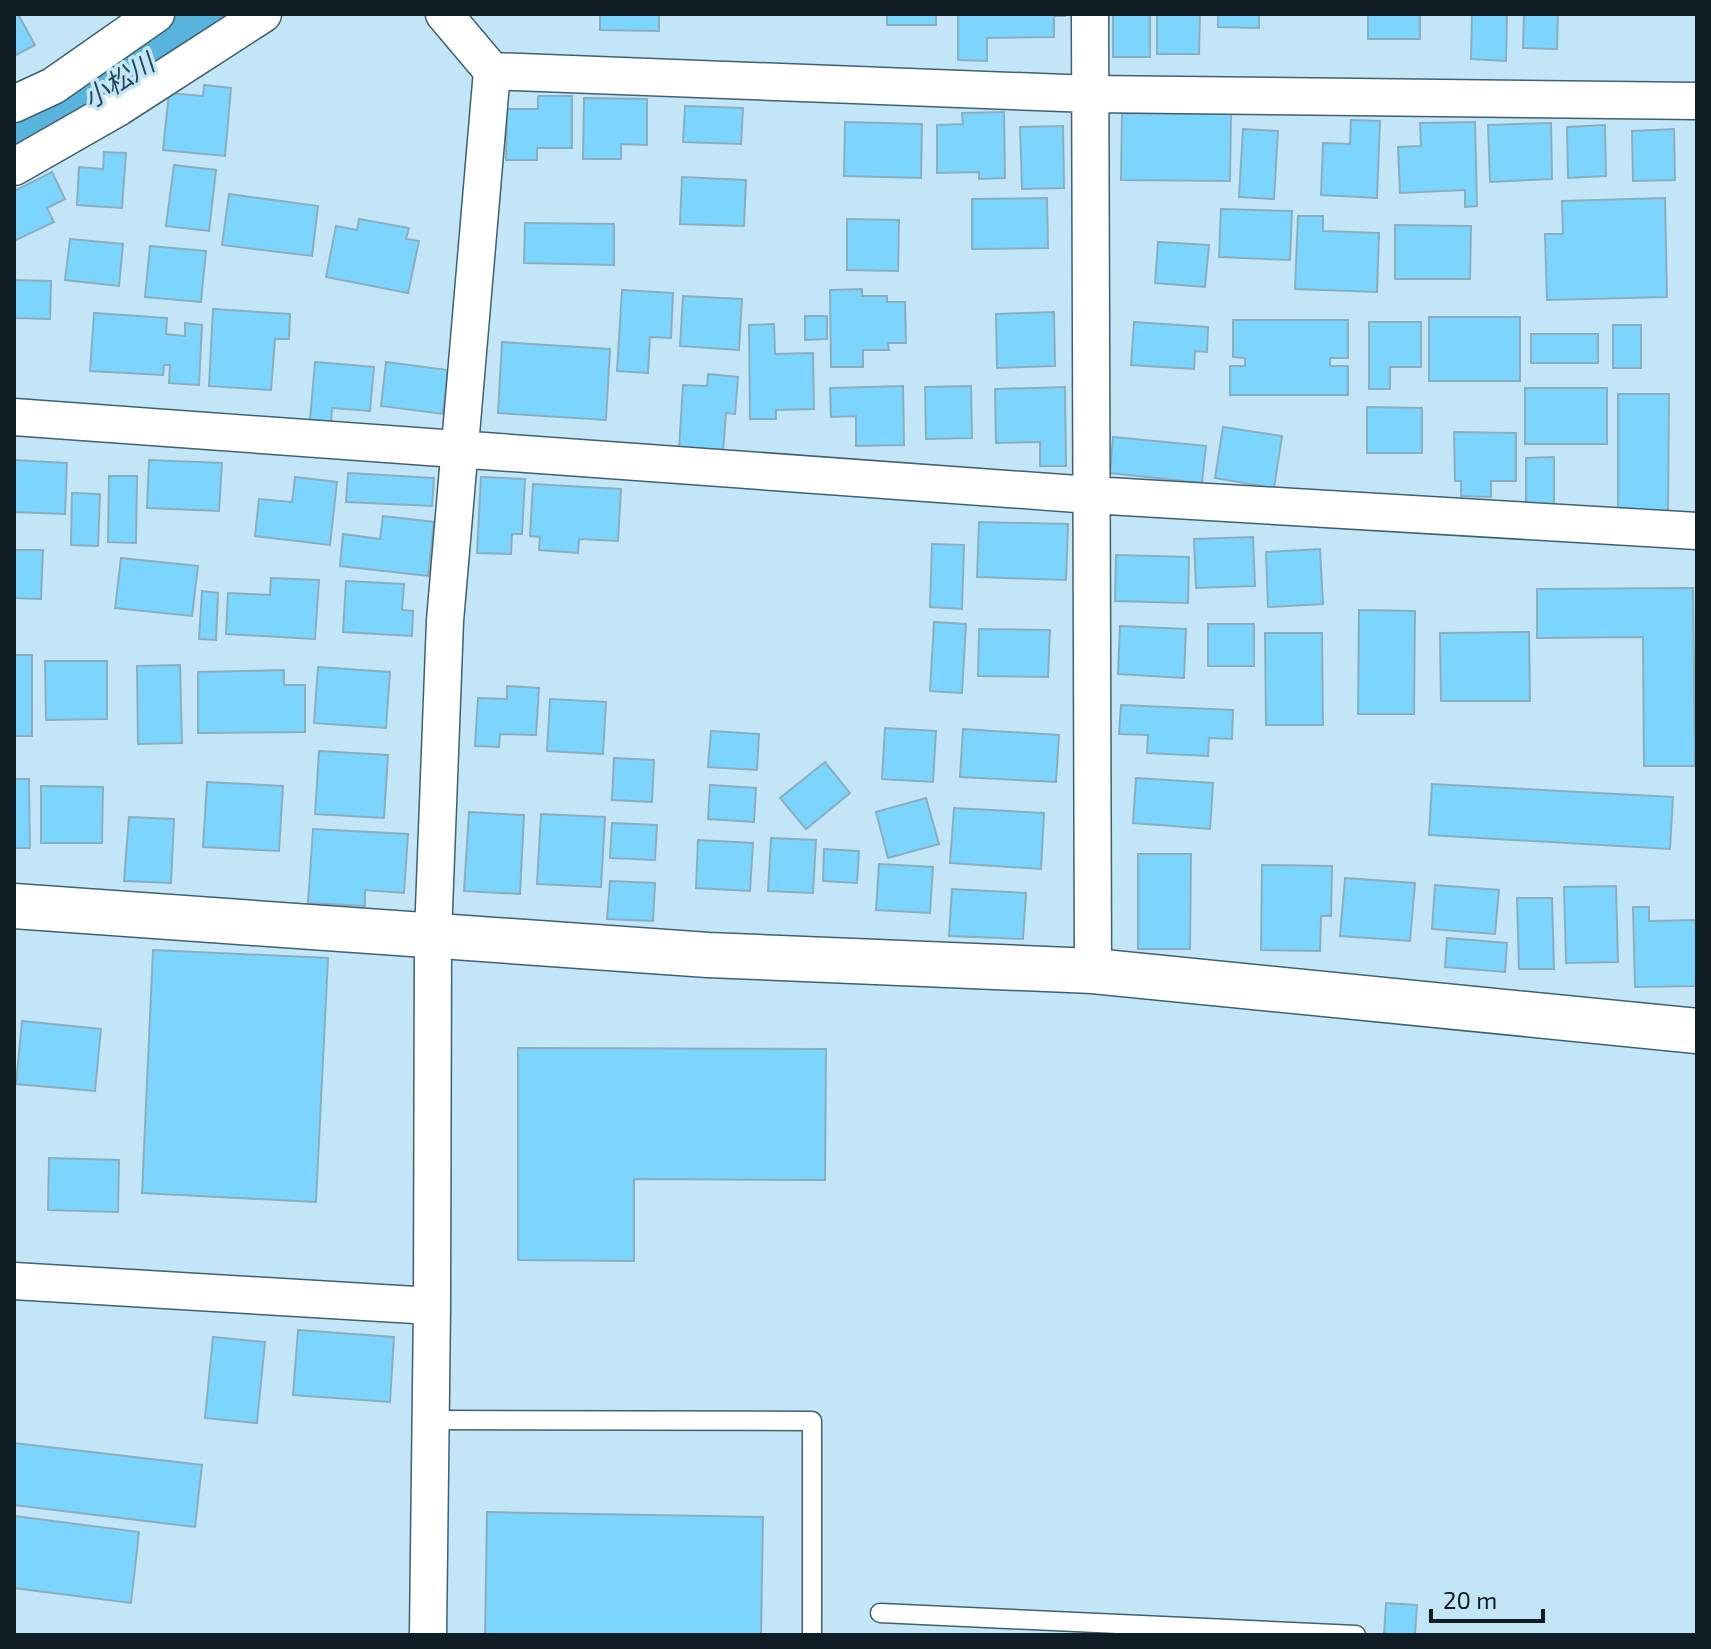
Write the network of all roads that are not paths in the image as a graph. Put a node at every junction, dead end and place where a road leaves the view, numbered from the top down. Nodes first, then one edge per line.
1 (156, 14) edge
2 (263, 14) edge
3 (444, 14) edge
4 (1090, 14) edge
5 (492, 71) junction
6 (1091, 94) junction
7 (1697, 101) edge
8 (14, 104) edge
9 (14, 167) edge
10 (14, 417) edge
11 (459, 450) junction
12 (1091, 495) junction
13 (1697, 531) edge
14 (14, 906) edge
15 (433, 935) junction
16 (1093, 971) junction
17 (1697, 1031) edge
18 (14, 1281) edge
19 (432, 1306) junction
20 (431, 1420) junction
21 (880, 1613) dead end
22 (1118, 1630) edge
23 (428, 1635) edge
24 (812, 1635) edge
25 (1356, 1635) edge

1 - 8 street
2 - 9 street
3 - 5 street
4 - 6 street
5 - 6 street
5 - 11 street
6 - 7 street
6 - 12 street
10 - 11 street
11 - 12 street
11 - 15 street
12 - 13 street
12 - 16 street
14 - 15 street
15 - 16 street
15 - 19 street
16 - 17 street
18 - 19 street
19 - 20 street
20 - 23 street
20 - 24 lane
21 - 22 lane
22 - 25 lane

